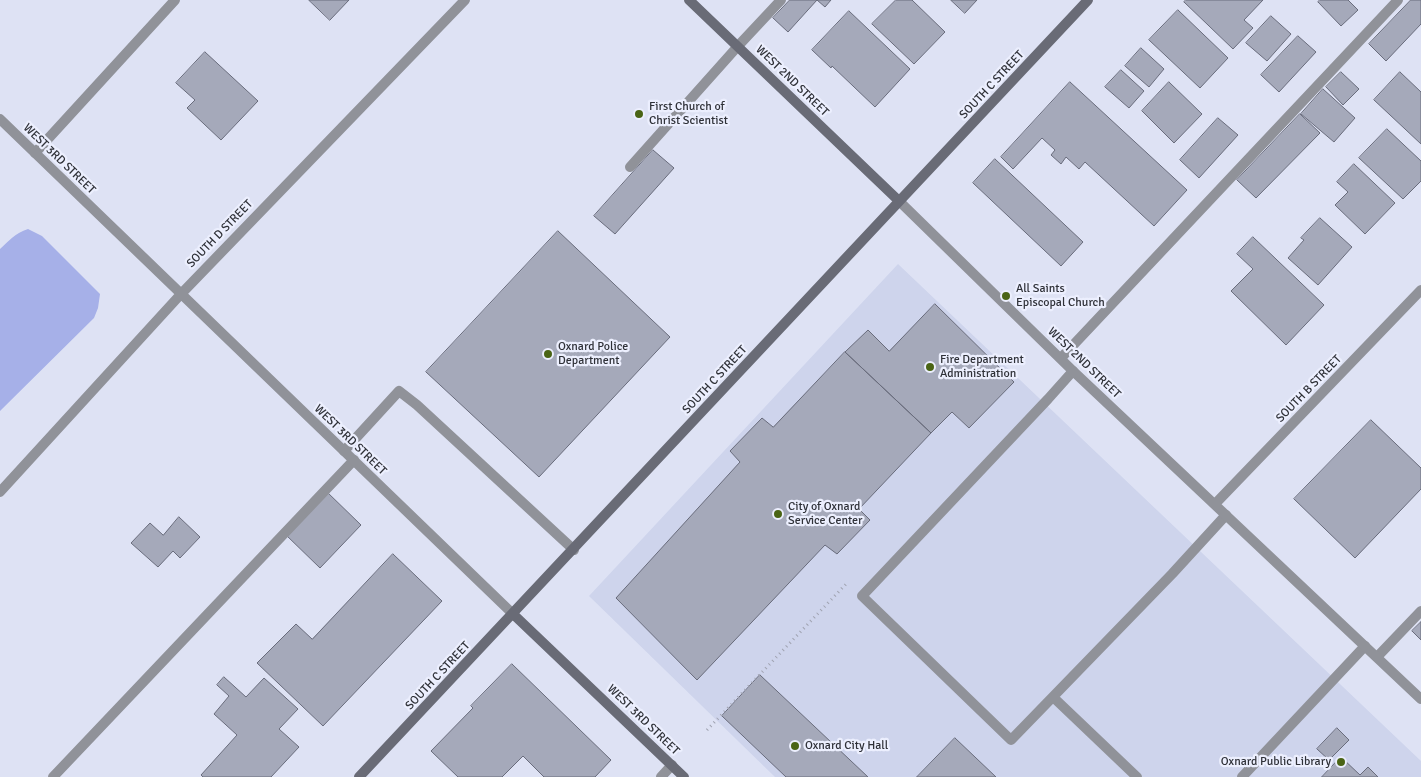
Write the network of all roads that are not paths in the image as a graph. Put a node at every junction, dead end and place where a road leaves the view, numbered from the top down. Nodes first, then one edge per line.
1 (175, 0) edge
2 (465, 0) edge
3 (688, 0) edge
4 (781, 0) edge
5 (1088, 0) edge
6 (1398, 0) edge
7 (738, 46) junction
8 (0, 119) edge
9 (35, 153) junction
10 (630, 167) dead end
11 (899, 202) junction
12 (1421, 290) edge
13 (180, 294) junction
14 (1061, 358) junction
15 (1073, 371) junction
16 (344, 451) junction
17 (354, 460) junction
18 (0, 492) edge
19 (1215, 504) junction
20 (1226, 514) junction
21 (574, 550) junction
22 (1421, 611) edge
23 (513, 614) junction
24 (1365, 646) junction
25 (1378, 657) junction
26 (1053, 697) junction
27 (1421, 699) edge
28 (672, 765) junction
29 (53, 777) edge
30 (359, 777) edge
31 (661, 777) edge
32 (684, 777) edge
33 (1137, 777) edge
34 (1242, 777) edge

1 - 9 street
2 - 13 street, SOUTH D STREET
3 - 7 street, WEST 2ND STREET
4 - 7 street
5 - 11 street, SOUTH C STREET
6 - 14 street
7 - 10 street
7 - 11 street, WEST 2ND STREET
8 - 9 street, WEST 3RD STREET
9 - 13 street, WEST 3RD STREET
11 - 14 street, WEST 2ND STREET
11 - 21 street, SOUTH C STREET
12 - 19 street, SOUTH B STREET
13 - 16 street, WEST 3RD STREET
13 - 18 street, SOUTH D STREET
14 - 15 street, WEST 2ND STREET
15 - 19 street, WEST 2ND STREET
15 - 26 street
16 - 17 street, WEST 3RD STREET
16 - 21 street
17 - 23 street, WEST 3RD STREET
17 - 29 street
19 - 20 street, WEST 2ND STREET
20 - 24 street, WEST 2ND STREET
20 - 26 street
21 - 23 street, SOUTH C STREET
22 - 25 street
23 - 28 street, WEST 3RD STREET
23 - 30 street, SOUTH C STREET
24 - 25 street, WEST 2ND STREET
24 - 34 street
25 - 27 street, WEST 2ND STREET
26 - 33 street
28 - 31 street
28 - 32 street, WEST 3RD STREET

